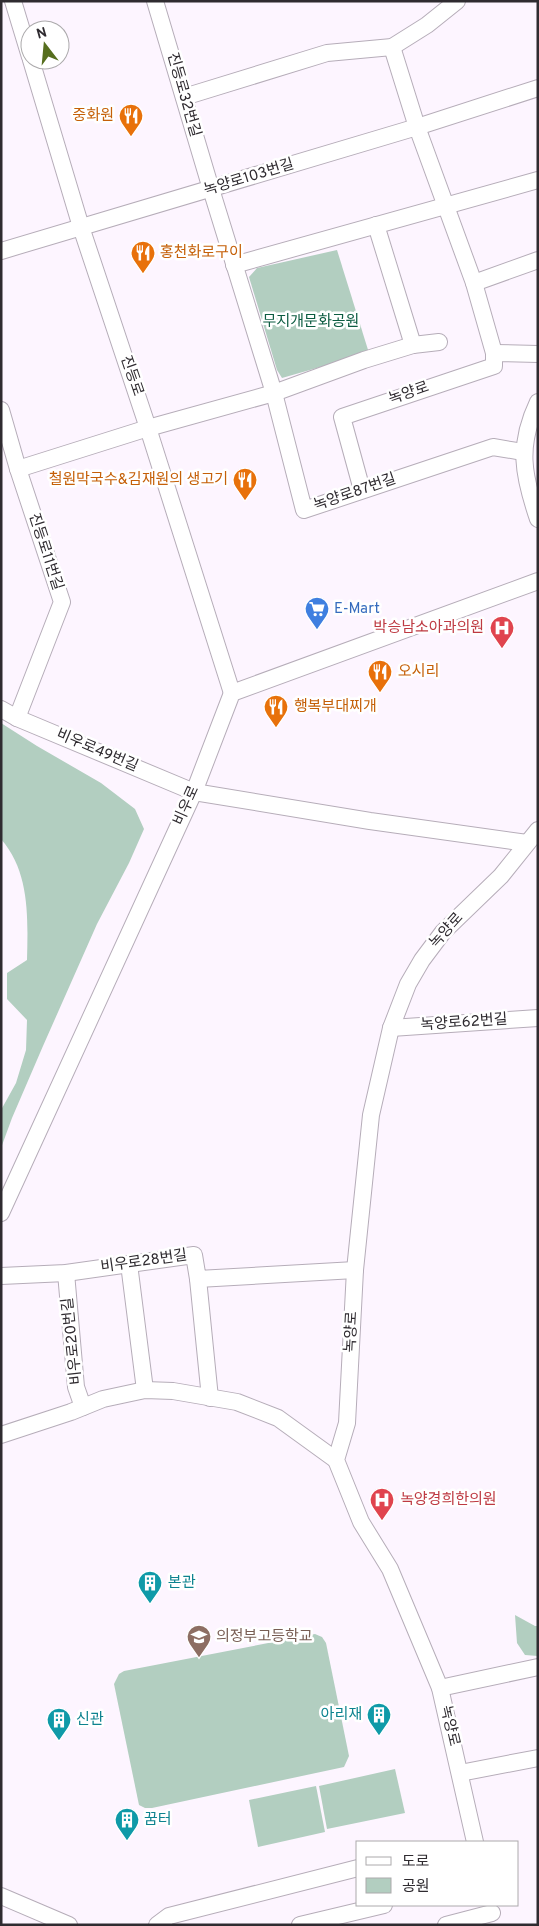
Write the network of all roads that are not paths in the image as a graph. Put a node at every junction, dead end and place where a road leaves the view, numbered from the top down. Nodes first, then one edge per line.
1 (13, 1) edge
2 (155, 1) edge
3 (457, 1) edge
4 (20, 24) edge
5 (392, 46) junction
6 (34, 70) edge
7 (538, 88) edge
8 (184, 97) junction
9 (417, 127) junction
10 (538, 180) edge
11 (211, 189) junction
12 (445, 205) junction
13 (376, 225) junction
14 (81, 227) junction
15 (1, 251) edge
16 (538, 260) edge
17 (234, 265) junction
18 (474, 283) junction
19 (439, 342) dead end
20 (414, 345) junction
21 (494, 352) junction
22 (538, 354) edge
23 (274, 393) junction
24 (538, 402) edge
25 (1, 410) edge
26 (148, 428) junction
27 (523, 452) junction
28 (18, 469) junction
29 (362, 490) junction
30 (538, 519) edge
31 (538, 581) edge
32 (232, 693) junction
33 (1, 709) edge
34 (17, 718) junction
35 (194, 792) junction
36 (538, 830) edge
37 (527, 843) junction
38 (538, 1018) edge
39 (391, 1028) junction
40 (1, 1213) edge
41 (129, 1264) junction
42 (355, 1270) junction
43 (66, 1273) junction
44 (1, 1276) edge
45 (198, 1279) junction
46 (145, 1390) junction
47 (210, 1398) junction
48 (82, 1407) junction
49 (1, 1435) edge
50 (336, 1460) junction
51 (538, 1667) edge
52 (440, 1688) junction
53 (538, 1758) edge
54 (460, 1773) junction
55 (475, 1841) edge
56 (356, 1869) edge
57 (1, 1896) edge
58 (380, 1906) edge
59 (492, 1914) edge
60 (69, 1925) edge
61 (157, 1925) edge
62 (300, 1925) edge
63 (446, 1925) edge

1 - 4 street, 진등로
2 - 8 street, 진등로32번길
3 - 5 street
5 - 8 street
5 - 9 street
6 - 14 street, 진등로
7 - 9 street, 녹양로103번길
8 - 11 street, 진등로32번길
9 - 11 street, 녹양로103번길
9 - 12 street
10 - 12 street
11 - 14 street, 녹양로103번길
11 - 17 street, 녹양로87번길
12 - 13 street
12 - 18 street
13 - 17 street
13 - 20 street
14 - 15 street, 녹양로103번길
14 - 26 street, 진등로
16 - 18 street
17 - 23 street, 녹양로87번길
18 - 21 street
19 - 20 street
20 - 23 street
21 - 22 street
21 - 29 street, 녹양로
23 - 26 street
23 - 29 street, 녹양로87번길
24 - 27 street
25 - 28 street, 진등로11번길
26 - 28 street
26 - 32 street, 진등로
27 - 29 street, 녹양로87번길
27 - 30 street
28 - 34 street, 진등로11번길
31 - 32 street
32 - 35 street, 비우로
33 - 34 street, 비우로49번길
34 - 35 street, 비우로49번길
35 - 37 street
35 - 40 street, 비우로
36 - 37 street, 녹양로
37 - 39 street, 녹양로
38 - 39 street, 녹양로62번길
39 - 42 street, 녹양로
41 - 43 street, 비우로28번길
41 - 45 street, 비우로28번길
41 - 46 street
42 - 45 street, 비우로28번길
42 - 50 street, 녹양로
43 - 44 street, 비우로28번길
43 - 48 street, 비우로20번길
45 - 47 street
46 - 47 street
46 - 48 street
47 - 50 street
48 - 49 street
50 - 52 street, 녹양로
51 - 52 street
52 - 54 street, 녹양로
53 - 54 street
54 - 55 street, 녹양로
56 - 61 street
57 - 60 street
58 - 62 street
59 - 63 street

